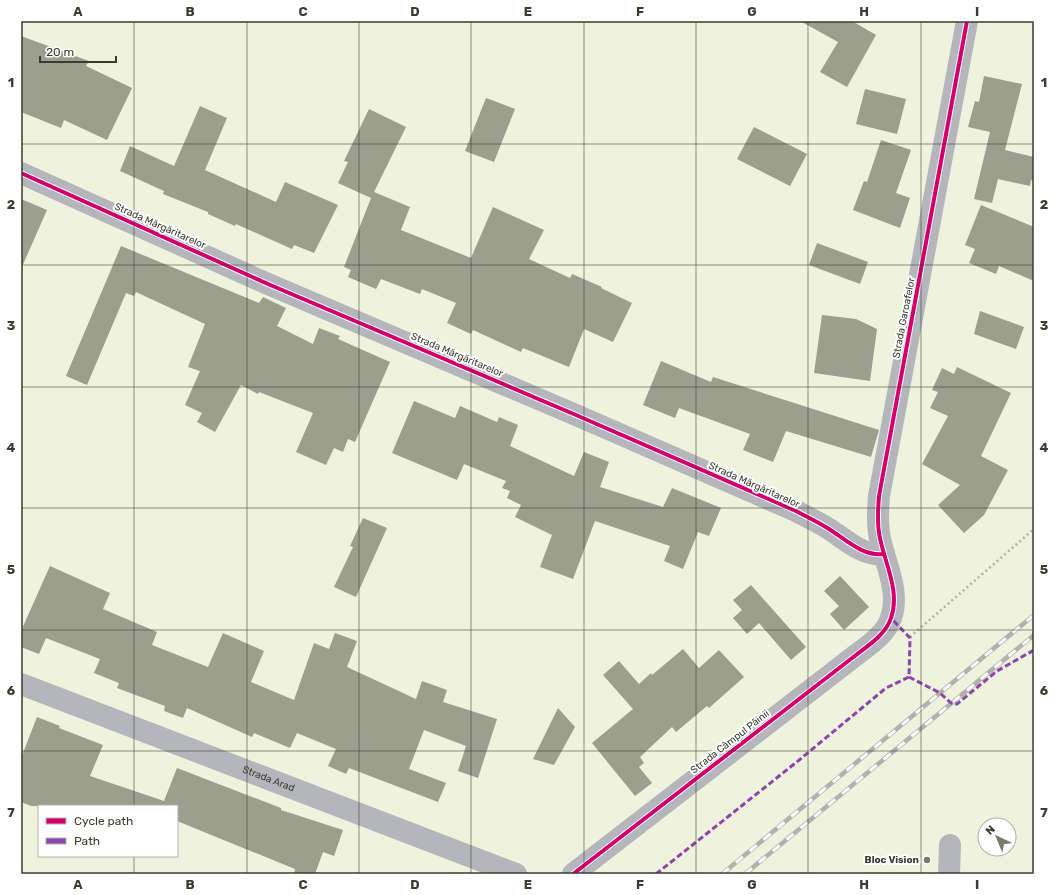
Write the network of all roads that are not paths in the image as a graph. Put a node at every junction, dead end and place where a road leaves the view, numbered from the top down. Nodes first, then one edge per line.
1 (967, 21) edge
2 (21, 173) edge
3 (884, 554) junction
4 (891, 618) joint
5 (21, 684) edge
6 (950, 845) dead end
7 (516, 874) edge
8 (573, 874) edge
9 (949, 874) edge

1 - 3 street, Strada Garoafelor
2 - 3 street, Strada Mărgăritarelor
3 - 4 street, Strada Garoafelor
4 - 8 street, Strada Câmpul Pâinii
5 - 7 street, Strada Arad
6 - 9 street

